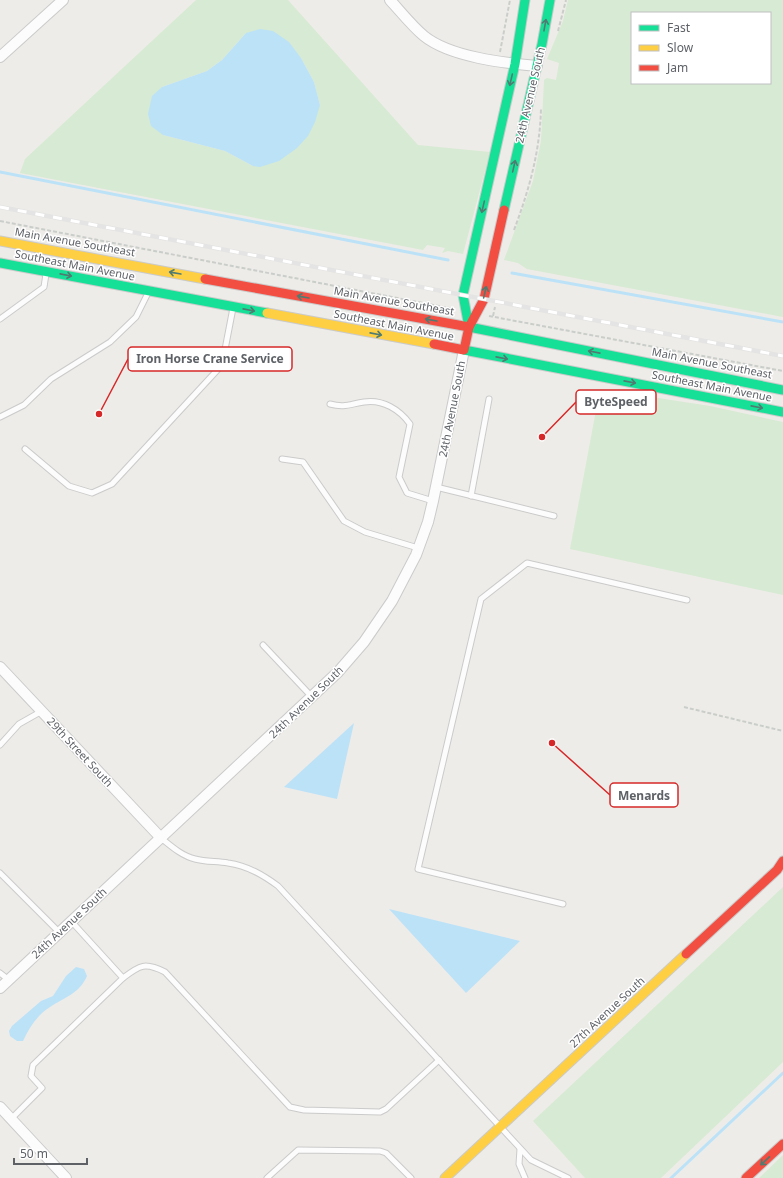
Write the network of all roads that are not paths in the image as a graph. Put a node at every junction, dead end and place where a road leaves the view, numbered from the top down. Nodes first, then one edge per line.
1 (63, 0) edge
2 (390, 0) edge
3 (525, 0) edge
4 (550, 0) edge
5 (0, 57) edge
6 (515, 64) junction
7 (537, 66) junction
8 (0, 240) edge
9 (0, 263) edge
10 (46, 272) junction
11 (149, 291) junction
12 (233, 307) junction
13 (0, 319) edge
14 (469, 328) junction
15 (464, 350) junction
16 (783, 390) edge
17 (489, 399) dead end
18 (330, 404) dead end
19 (783, 412) edge
20 (0, 417) edge
21 (25, 449) dead end
22 (282, 458) dead end
23 (436, 487) junction
24 (470, 496) junction
25 (433, 501) junction
26 (554, 516) dead end
27 (418, 548) junction
28 (687, 600) dead end
29 (263, 645) dead end
30 (0, 667) edge
31 (312, 697) junction
32 (42, 711) junction
33 (0, 745) edge
34 (161, 838) junction
35 (783, 861) edge
36 (0, 873) edge
37 (564, 904) dead end
38 (72, 921) junction
39 (59, 932) junction
40 (0, 973) edge
41 (123, 978) junction
42 (9, 980) junction
43 (0, 988) edge
44 (439, 1060) junction
45 (0, 1106) edge
46 (12, 1119) junction
47 (501, 1127) junction
48 (783, 1144) edge
49 (520, 1148) junction
50 (66, 1178) edge
51 (267, 1178) edge
52 (411, 1178) edge
53 (446, 1178) edge
54 (525, 1178) edge
55 (568, 1178) edge
56 (746, 1178) edge

1 - 5 street
2 - 6 street
3 - 6 main road, 24th Avenue South
7 -> 4 main road, 24th Avenue South
6 - 7 street
6 -> 14 main road, 24th Avenue South
14 -> 7 main road, 24th Avenue South
14 -> 8 main road, Main Avenue Southeast
9 - 10 main road, Southeast Main Avenue
10 -> 11 main road, Southeast Main Avenue
10 - 13 lane
11 - 12 main road, Southeast Main Avenue
11 - 20 lane
12 -> 15 main road, Southeast Main Avenue
12 - 21 lane
14 - 15 main road, 24th Avenue South
16 -> 14 main road, Main Avenue Southeast
15 -> 19 main road, Southeast Main Avenue
15 - 23 street, 24th Avenue South
17 - 24 lane
18 - 25 lane
22 - 27 lane
23 - 24 lane
23 - 25 street, 24th Avenue South
24 - 26 lane
25 - 27 street, 24th Avenue South
27 - 31 street, 24th Avenue South
28 - 37 lane
29 - 31 lane
30 - 32 street, 29th Street South
31 - 34 street, 24th Avenue South
32 - 33 lane
32 - 34 street, 29th Street South
34 - 38 street, 24th Avenue South
34 - 44 lane
35 - 47 main road, 27th Avenue South
36 - 39 lane
38 - 39 street, 24th Avenue South
38 - 41 lane
39 - 42 street, 24th Avenue South
40 - 42 lane
41 - 44 lane
41 - 46 lane
42 - 43 street, 24th Avenue South
44 - 47 lane
45 - 46 street
46 - 50 street
47 - 49 lane
47 - 53 main road, 27th Avenue South
48 -> 56 main road
49 - 54 lane
49 - 55 lane
51 - 52 lane

